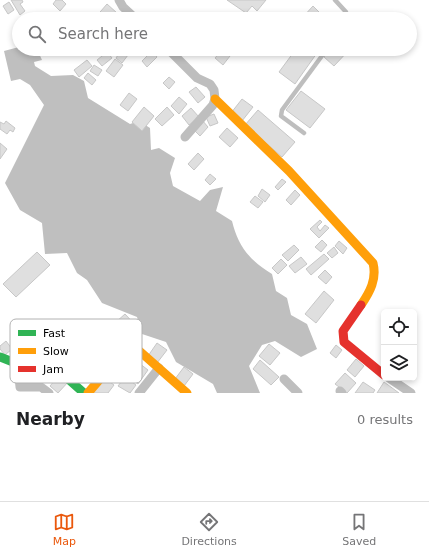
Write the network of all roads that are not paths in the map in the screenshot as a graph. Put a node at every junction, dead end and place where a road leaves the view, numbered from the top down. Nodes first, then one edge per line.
1 (119, 0) edge
2 (335, 0) edge
3 (128, 12) edge
4 (346, 12) edge
5 (175, 56) edge
6 (322, 56) edge
7 (215, 99) junction
8 (304, 133) dead end
9 (185, 137) dead end
10 (142, 353) edge
11 (0, 357) edge
12 (10, 362) edge
13 (158, 368) junction
14 (381, 373) edge
15 (284, 379) dead end
16 (393, 381) edge
17 (20, 383) edge
18 (73, 383) edge
19 (96, 383) edge
20 (49, 393) edge
21 (84, 393) edge
22 (88, 393) edge
23 (139, 393) edge
24 (187, 393) edge
25 (298, 393) edge
26 (411, 393) edge

1 - 3 street
2 - 4 lane
5 - 7 street
6 - 8 lane
7 - 9 street
7 - 14 street
10 - 13 street
11 - 12 street
13 - 23 street
13 - 24 street
15 - 25 street
16 - 26 street
17 - 20 street
18 - 21 street
19 - 22 street

